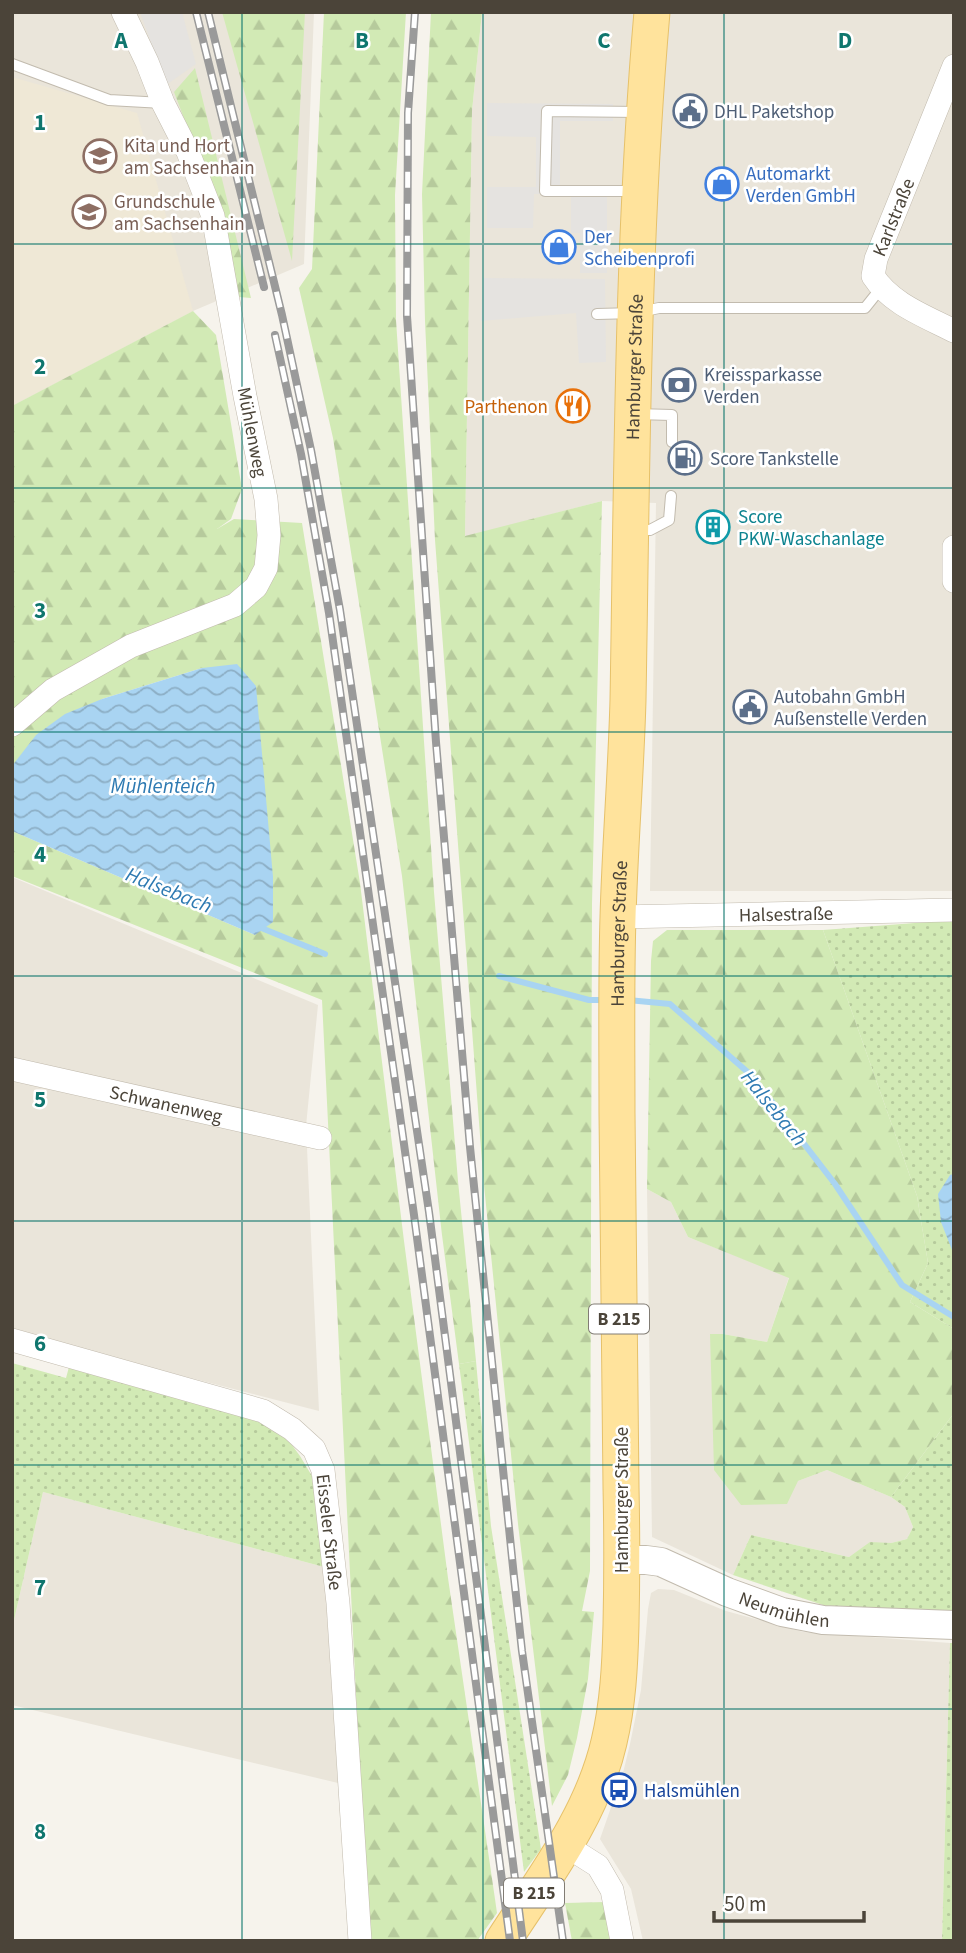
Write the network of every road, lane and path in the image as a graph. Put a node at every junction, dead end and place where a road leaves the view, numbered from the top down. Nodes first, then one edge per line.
1 (123, 12) edge
2 (652, 12) edge
3 (12, 64) edge
4 (954, 66) edge
5 (163, 103) junction
6 (643, 112) junction
7 (639, 191) junction
8 (881, 288) junction
9 (635, 313) junction
10 (597, 314) dead end
11 (954, 331) edge
12 (633, 414) junction
13 (672, 442) dead end
14 (671, 496) dead end
15 (631, 529) junction
16 (954, 547) edge
17 (954, 580) edge
18 (12, 726) edge
19 (954, 910) edge
20 (618, 917) junction
21 (12, 1069) edge
22 (320, 1138) dead end
23 (12, 1340) edge
24 (622, 1560) junction
25 (954, 1625) edge
26 (565, 1845) junction
27 (360, 1941) edge
28 (503, 1941) edge
29 (622, 1941) edge

1 - 5 street, Mühlenweg
2 - 6 main road, Hamburger Straße / B 215
3 - 5 lane
4 - 8 street, Karlstraße
5 - 18 street, Mühlenweg
6 - 7 main road, Hamburger Straße / B 215
6 - 7 lane
7 - 9 main road, Hamburger Straße / B 215
8 - 9 lane
8 - 11 street
9 - 10 lane
9 - 12 main road, Hamburger Straße / B 215
12 - 13 lane
12 - 15 main road, Hamburger Straße / B 215
14 - 15 lane
15 - 20 main road, Hamburger Straße / B 215
16 - 17 street
19 - 20 street, Halsestraße
20 - 24 main road, Hamburger Straße / B 215
21 - 22 street, Schwanenweg
23 - 27 street, Eisseler Straße
24 - 25 street, Neumühlen
24 - 26 main road, Hamburger Straße / B 215
26 - 28 main road, B 215
26 - 29 street

